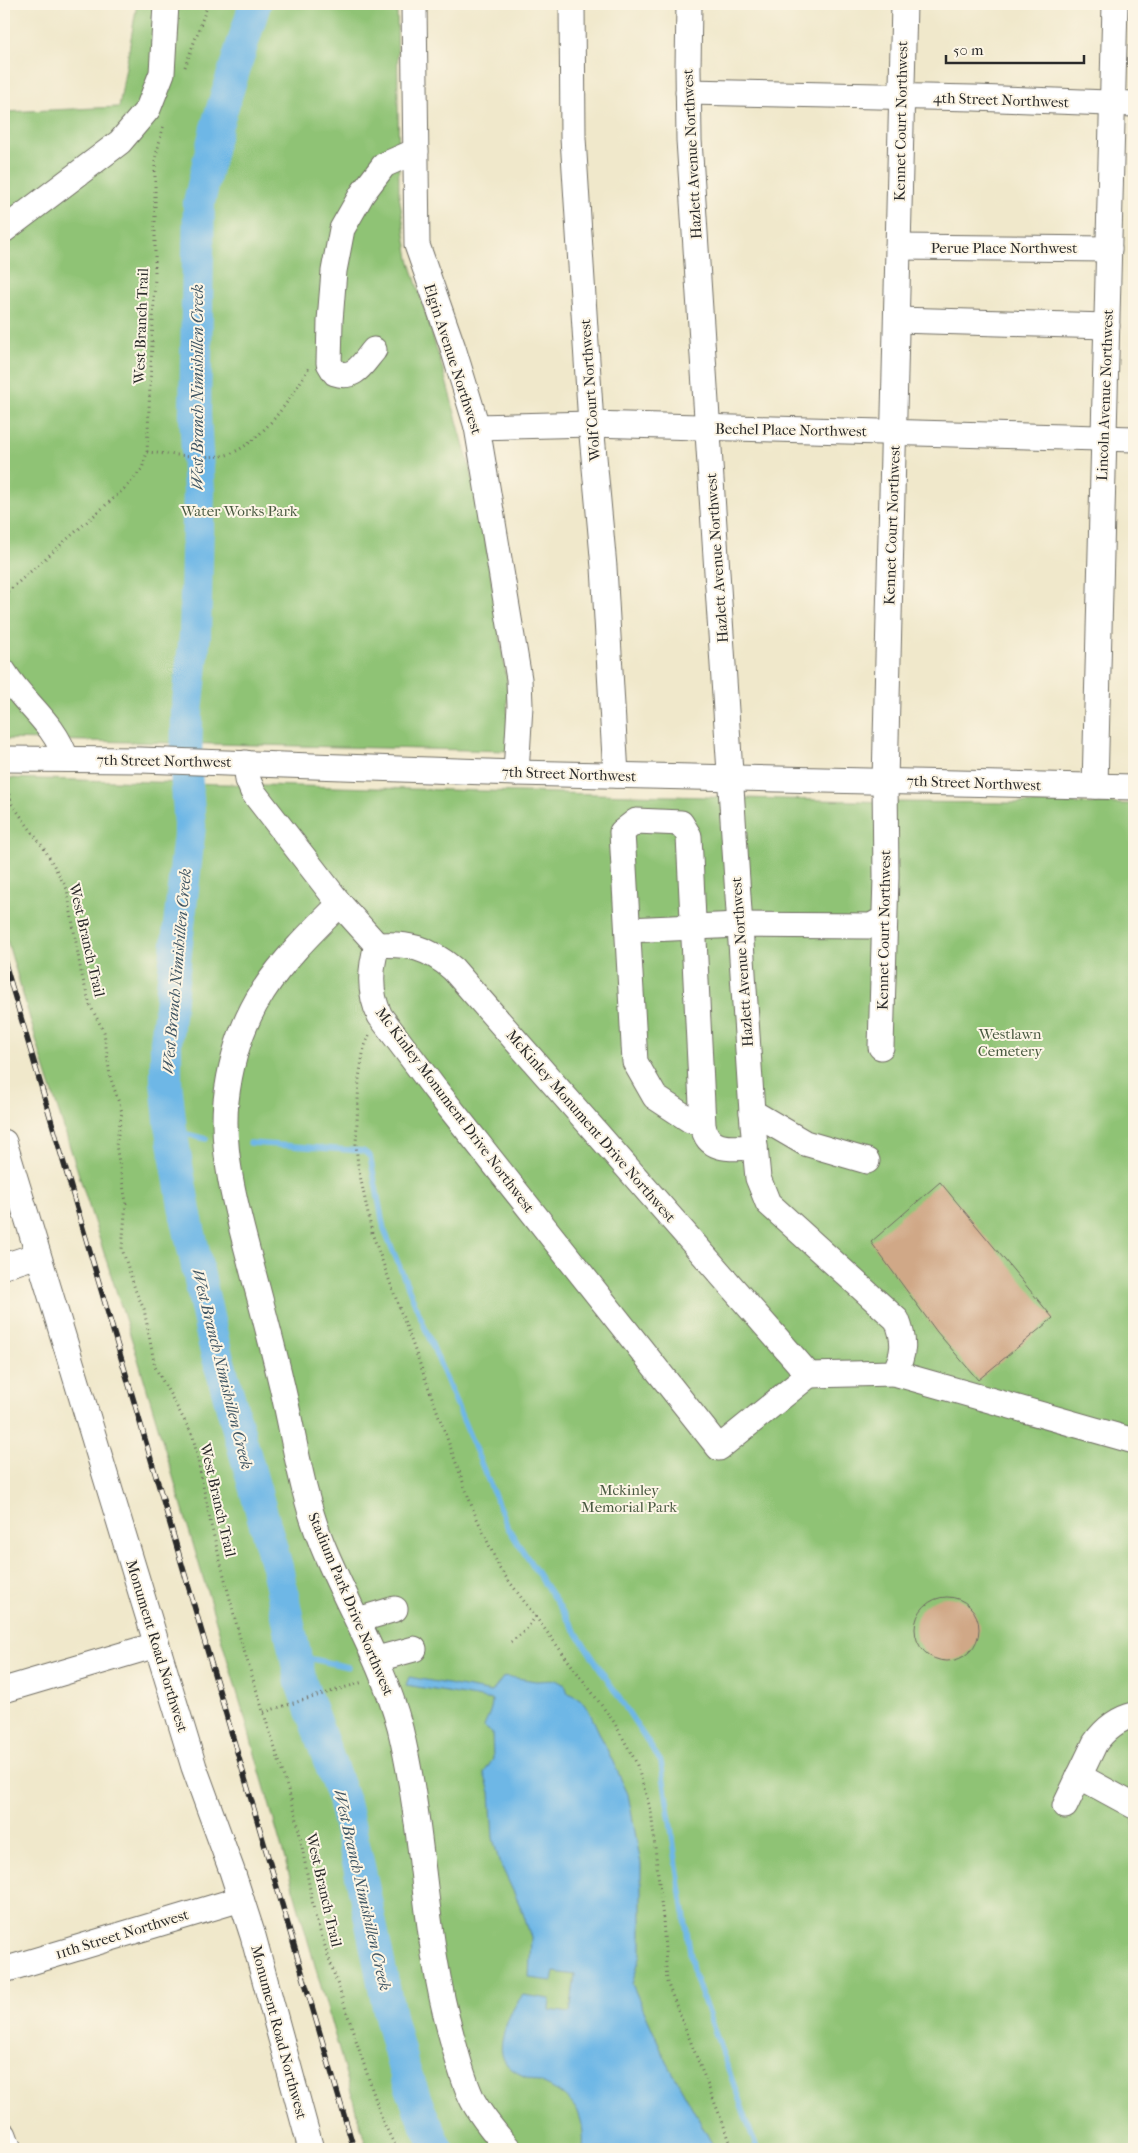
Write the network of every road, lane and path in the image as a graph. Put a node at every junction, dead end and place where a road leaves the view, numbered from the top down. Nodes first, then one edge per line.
1 (166, 4) edge
2 (208, 4) edge
3 (414, 4) edge
4 (572, 4) edge
5 (689, 4) edge
6 (904, 4) edge
7 (1115, 4) edge
8 (182, 76) dead end
9 (688, 92) junction
10 (901, 97) junction
11 (1124, 104) edge
12 (166, 121) dead end
13 (416, 151) junction
14 (4, 230) edge
15 (898, 247) junction
16 (1109, 249) junction
17 (896, 320) junction
18 (1107, 326) junction
19 (374, 350) dead end
20 (309, 366) dead end
21 (591, 424) junction
22 (477, 428) junction
23 (709, 428) junction
24 (894, 432) junction
25 (1104, 438) junction
26 (1134, 439) edge
27 (148, 452) junction
28 (4, 595) edge
29 (4, 672) edge
30 (4, 759) edge
31 (66, 759) junction
32 (239, 763) junction
33 (516, 773) junction
34 (616, 775) junction
35 (731, 778) junction
36 (4, 780) edge
37 (885, 781) junction
38 (1095, 786) junction
39 (1134, 787) edge
40 (340, 904) junction
41 (884, 919) junction
42 (740, 925) junction
43 (692, 927) junction
44 (628, 930) junction
45 (377, 945) junction
46 (380, 1016) junction
47 (881, 1047) dead end
48 (752, 1112) junction
49 (703, 1125) junction
50 (4, 1142) edge
51 (756, 1147) junction
52 (867, 1161) dead end
53 (38, 1255) junction
54 (4, 1266) edge
55 (894, 1373) junction
56 (809, 1375) junction
57 (1134, 1441) edge
58 (395, 1609) dead end
59 (536, 1616) junction
60 (358, 1620) junction
61 (511, 1642) dead end
62 (156, 1645) junction
63 (414, 1649) dead end
64 (380, 1668) junction
65 (4, 1690) edge
66 (264, 1712) junction
67 (1134, 1715) edge
68 (1079, 1776) junction
69 (1065, 1806) dead end
70 (1134, 1806) edge
71 (241, 1899) junction
72 (4, 1970) edge
73 (4, 2135) edge
74 (8, 2149) edge
75 (312, 2149) edge
76 (397, 2149) edge
77 (509, 2149) edge
78 (732, 2149) edge

1 - 14 street
2 - 8 path
3 - 13 street, Elgin Avenue Northwest
4 - 21 street, Wolf Court Northwest
5 - 9 street, Hazlett Avenue Northwest
6 - 10 street, Kennet Court Northwest
7 - 11 street, Lincoln Avenue Northwest
9 - 10 street, 4th Street Northwest
9 - 23 street, Hazlett Avenue Northwest
10 - 11 street, 4th Street Northwest
10 - 15 street, Kennet Court Northwest
11 - 16 street, Lincoln Avenue Northwest
12 - 27 path, West Branch Trail
13 - 19 street
13 - 22 street, Elgin Avenue Northwest
15 - 16 street, Perue Place Northwest
15 - 17 street, Kennet Court Northwest
16 - 18 street, Lincoln Avenue Northwest
17 - 18 street
17 - 24 street, Kennet Court Northwest
18 - 25 street, Lincoln Avenue Northwest
20 - 27 path
21 - 22 street, Bechel Place Northwest
21 - 23 street, Bechel Place Northwest
21 - 34 street, Wolf Court Northwest
22 - 33 street, Elgin Avenue Northwest
23 - 24 street, Bechel Place Northwest
23 - 35 street, Hazlett Avenue Northwest
24 - 25 street, Bechel Place Northwest
24 - 37 street, Kennet Court Northwest
25 - 26 street, Bechel Place Northwest
25 - 38 street, Lincoln Avenue Northwest
27 - 28 path, West Branch Trail
29 - 31 street
30 - 31 street, 7th Street Northwest
31 - 32 street, 7th Street Northwest
32 - 33 street, 7th Street Northwest
32 - 40 street
33 - 34 street, 7th Street Northwest
34 - 35 street, 7th Street Northwest
35 - 37 street, 7th Street Northwest
35 - 42 street, Hazlett Avenue Northwest
36 - 66 path, West Branch Trail
37 - 38 street, 7th Street Northwest
37 - 41 street, Kennet Court Northwest
38 - 39 street, 7th Street Northwest
40 - 45 street
40 - 60 street, Stadium Park Drive Northwest
41 - 42 street
41 - 47 street, Kennet Court Northwest
42 - 43 street
42 - 48 street, Hazlett Avenue Northwest
43 - 44 street
43 - 44 street
43 - 49 street
44 - 49 street
45 - 46 street, Mc Kinley Monument Drive Northwest
45 - 56 street, McKinley Monument Drive Northwest
46 - 56 street, Mc Kinley Monument Drive Northwest
46 - 59 path
48 - 51 street, Hazlett Avenue Northwest
48 - 52 street
49 - 51 street
50 - 53 street, Monument Road Northwest
51 - 55 street, Hazlett Avenue Northwest
53 - 54 street
53 - 62 street, Monument Road Northwest
55 - 56 street
55 - 57 street
58 - 60 street
59 - 61 path
59 - 78 path
60 - 64 street, Stadium Park Drive Northwest
62 - 65 street
62 - 71 street, Monument Road Northwest
63 - 64 street
64 - 66 path
64 - 77 street, Stadium Park Drive Northwest
66 - 76 path, West Branch Trail
67 - 68 street
68 - 69 street
68 - 70 street
71 - 72 street, 11th Street Northwest
71 - 75 street, Monument Road Northwest
73 - 74 street

